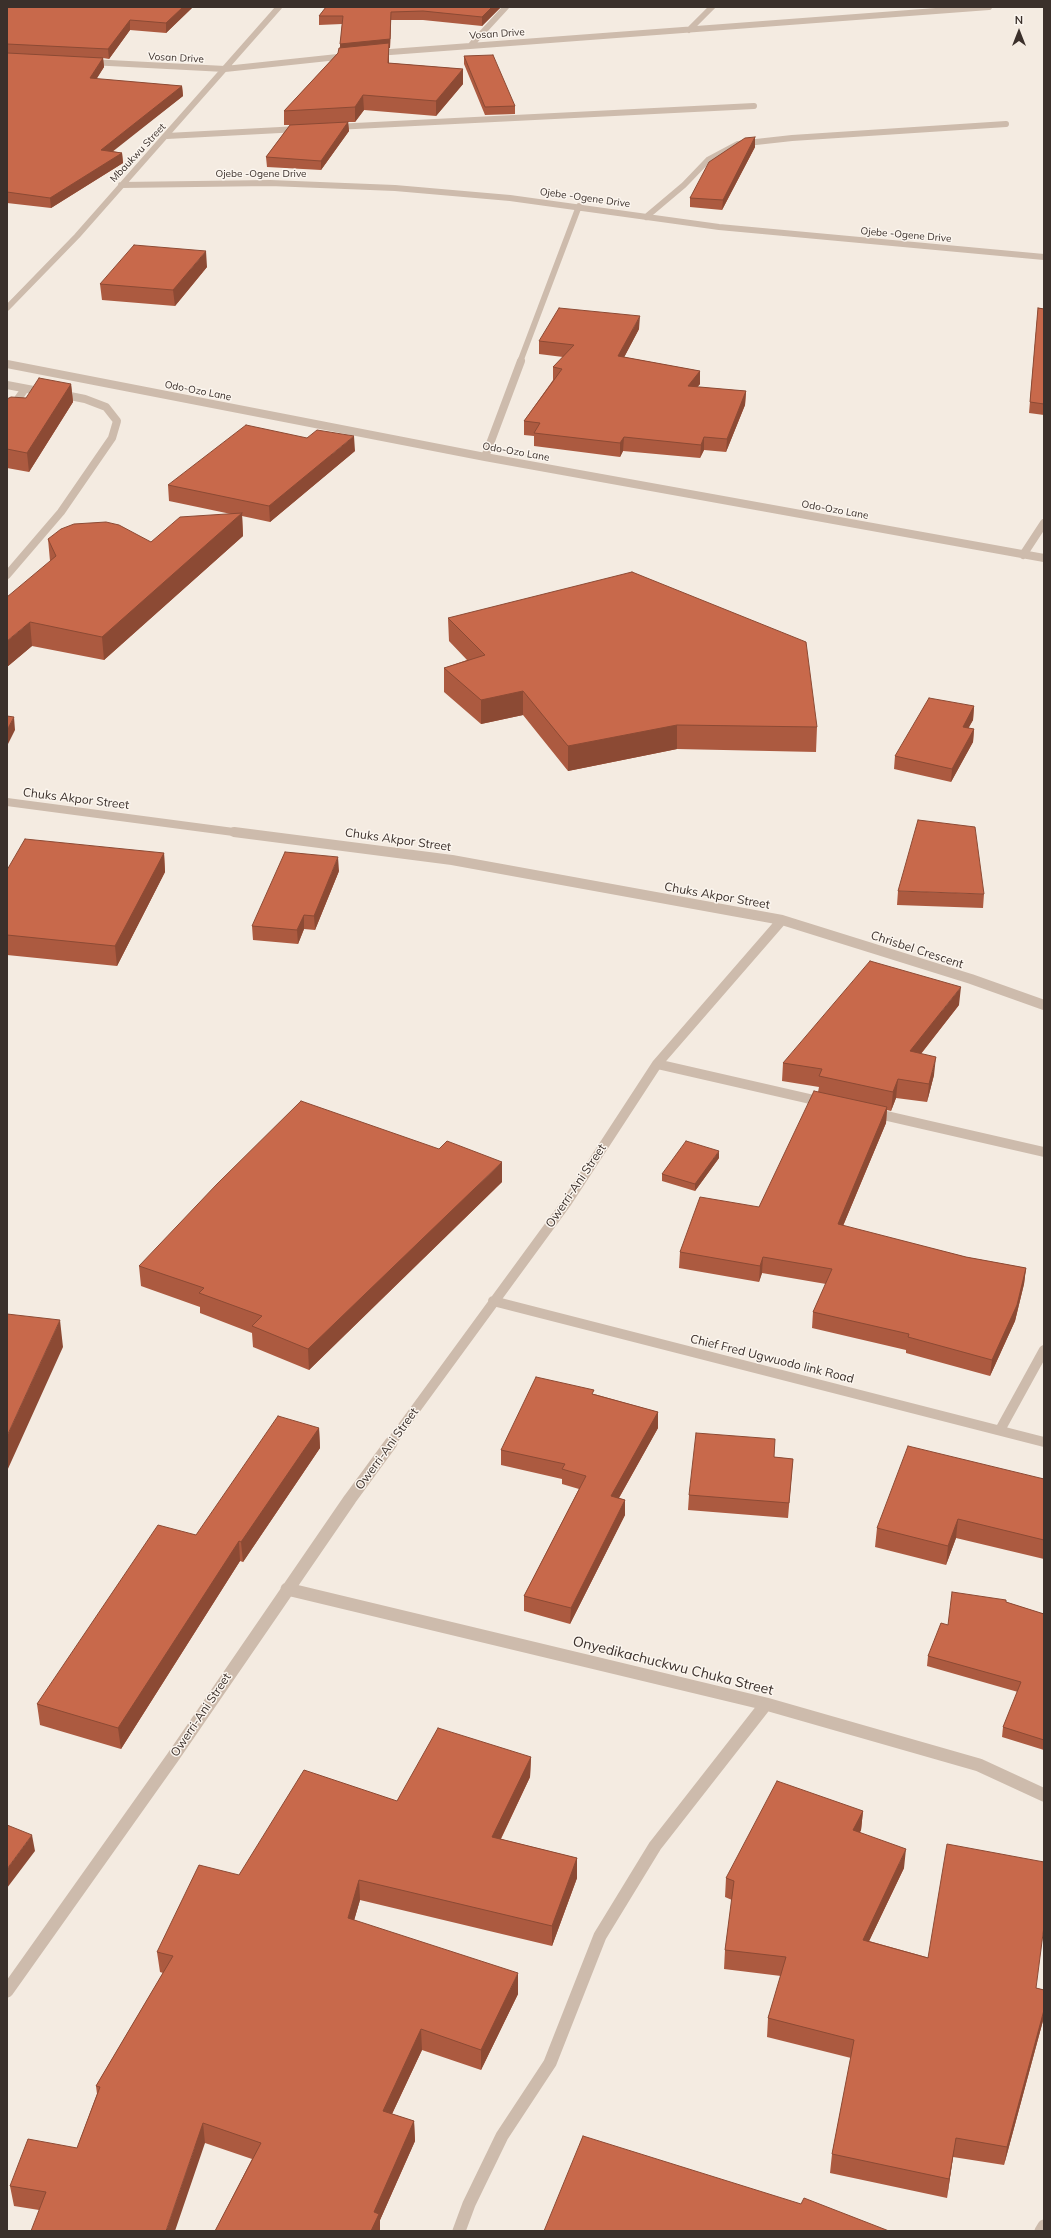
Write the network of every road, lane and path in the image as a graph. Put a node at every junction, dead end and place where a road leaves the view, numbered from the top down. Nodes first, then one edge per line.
1 (279, 7) edge
2 (506, 7) edge
3 (712, 7) edge
4 (989, 7) edge
5 (690, 30) junction
6 (471, 45) junction
7 (372, 54) edge
8 (357, 55) edge
9 (84, 62) edge
10 (225, 69) junction
11 (754, 106) dead end
12 (1006, 124) dead end
13 (310, 128) edge
14 (326, 128) edge
15 (167, 136) junction
16 (121, 186) junction
17 (579, 206) junction
18 (646, 217) junction
19 (1044, 257) edge
20 (7, 308) edge
21 (7, 364) edge
22 (7, 386) edge
23 (25, 388) junction
24 (7, 414) edge
25 (485, 457) junction
26 (1044, 523) edge
27 (1023, 555) junction
28 (1044, 558) edge
29 (7, 574) edge
30 (7, 802) edge
31 (782, 920) junction
32 (1044, 1005) edge
33 (657, 1064) junction
34 (835, 1105) edge
35 (866, 1112) edge
36 (1044, 1152) edge
37 (494, 1302) junction
38 (1044, 1350) edge
39 (1000, 1430) junction
40 (1044, 1442) edge
41 (287, 1589) junction
42 (766, 1704) junction
43 (1044, 1795) edge
44 (7, 1991) edge
45 (1044, 2226) edge
46 (459, 2231) edge
47 (1041, 2231) edge

1 - 10 street, Mbaukwu Street
2 - 6 street
3 - 5 street
4 - 5 street, Vosan Drive
5 - 6 street, Vosan Drive
6 - 7 street, Vosan Drive
8 - 10 street, Vosan Drive
9 - 10 street, Vosan Drive
10 - 15 street, Mbaukwu Street
11 - 14 street
12 - 18 street
13 - 15 street
15 - 16 street, Mbaukwu Street
16 - 17 street, Ojebe -Ogene Drive
16 - 20 street, Mbaukwu Street
17 - 18 street, Ojebe -Ogene Drive
17 - 25 street
18 - 19 street, Ojebe -Ogene Drive
21 - 25 street, Odo-Ozo Lane
22 - 23 street
23 - 24 street
23 - 29 street
25 - 27 street, Odo-Ozo Lane
26 - 27 street
27 - 28 street, Odo-Ozo Lane
30 - 31 street, Chuks Akpor Street
31 - 32 street, Chrisbel Crescent
31 - 33 street, Owerri-Ani Street
33 - 34 street
33 - 37 street, Owerri-Ani Street
35 - 36 street
37 - 39 street, Chief Fred Ugwuodo link Road
37 - 41 street, Owerri-Ani Street
38 - 39 street
39 - 40 street, Chief Fred Ugwuodo link Road
41 - 42 street, Onyedikachuckwu Chuka Street
41 - 44 street, Owerri-Ani Street
42 - 43 street, Onyedikachuckwu Chuka Street
42 - 46 street
45 - 47 street

